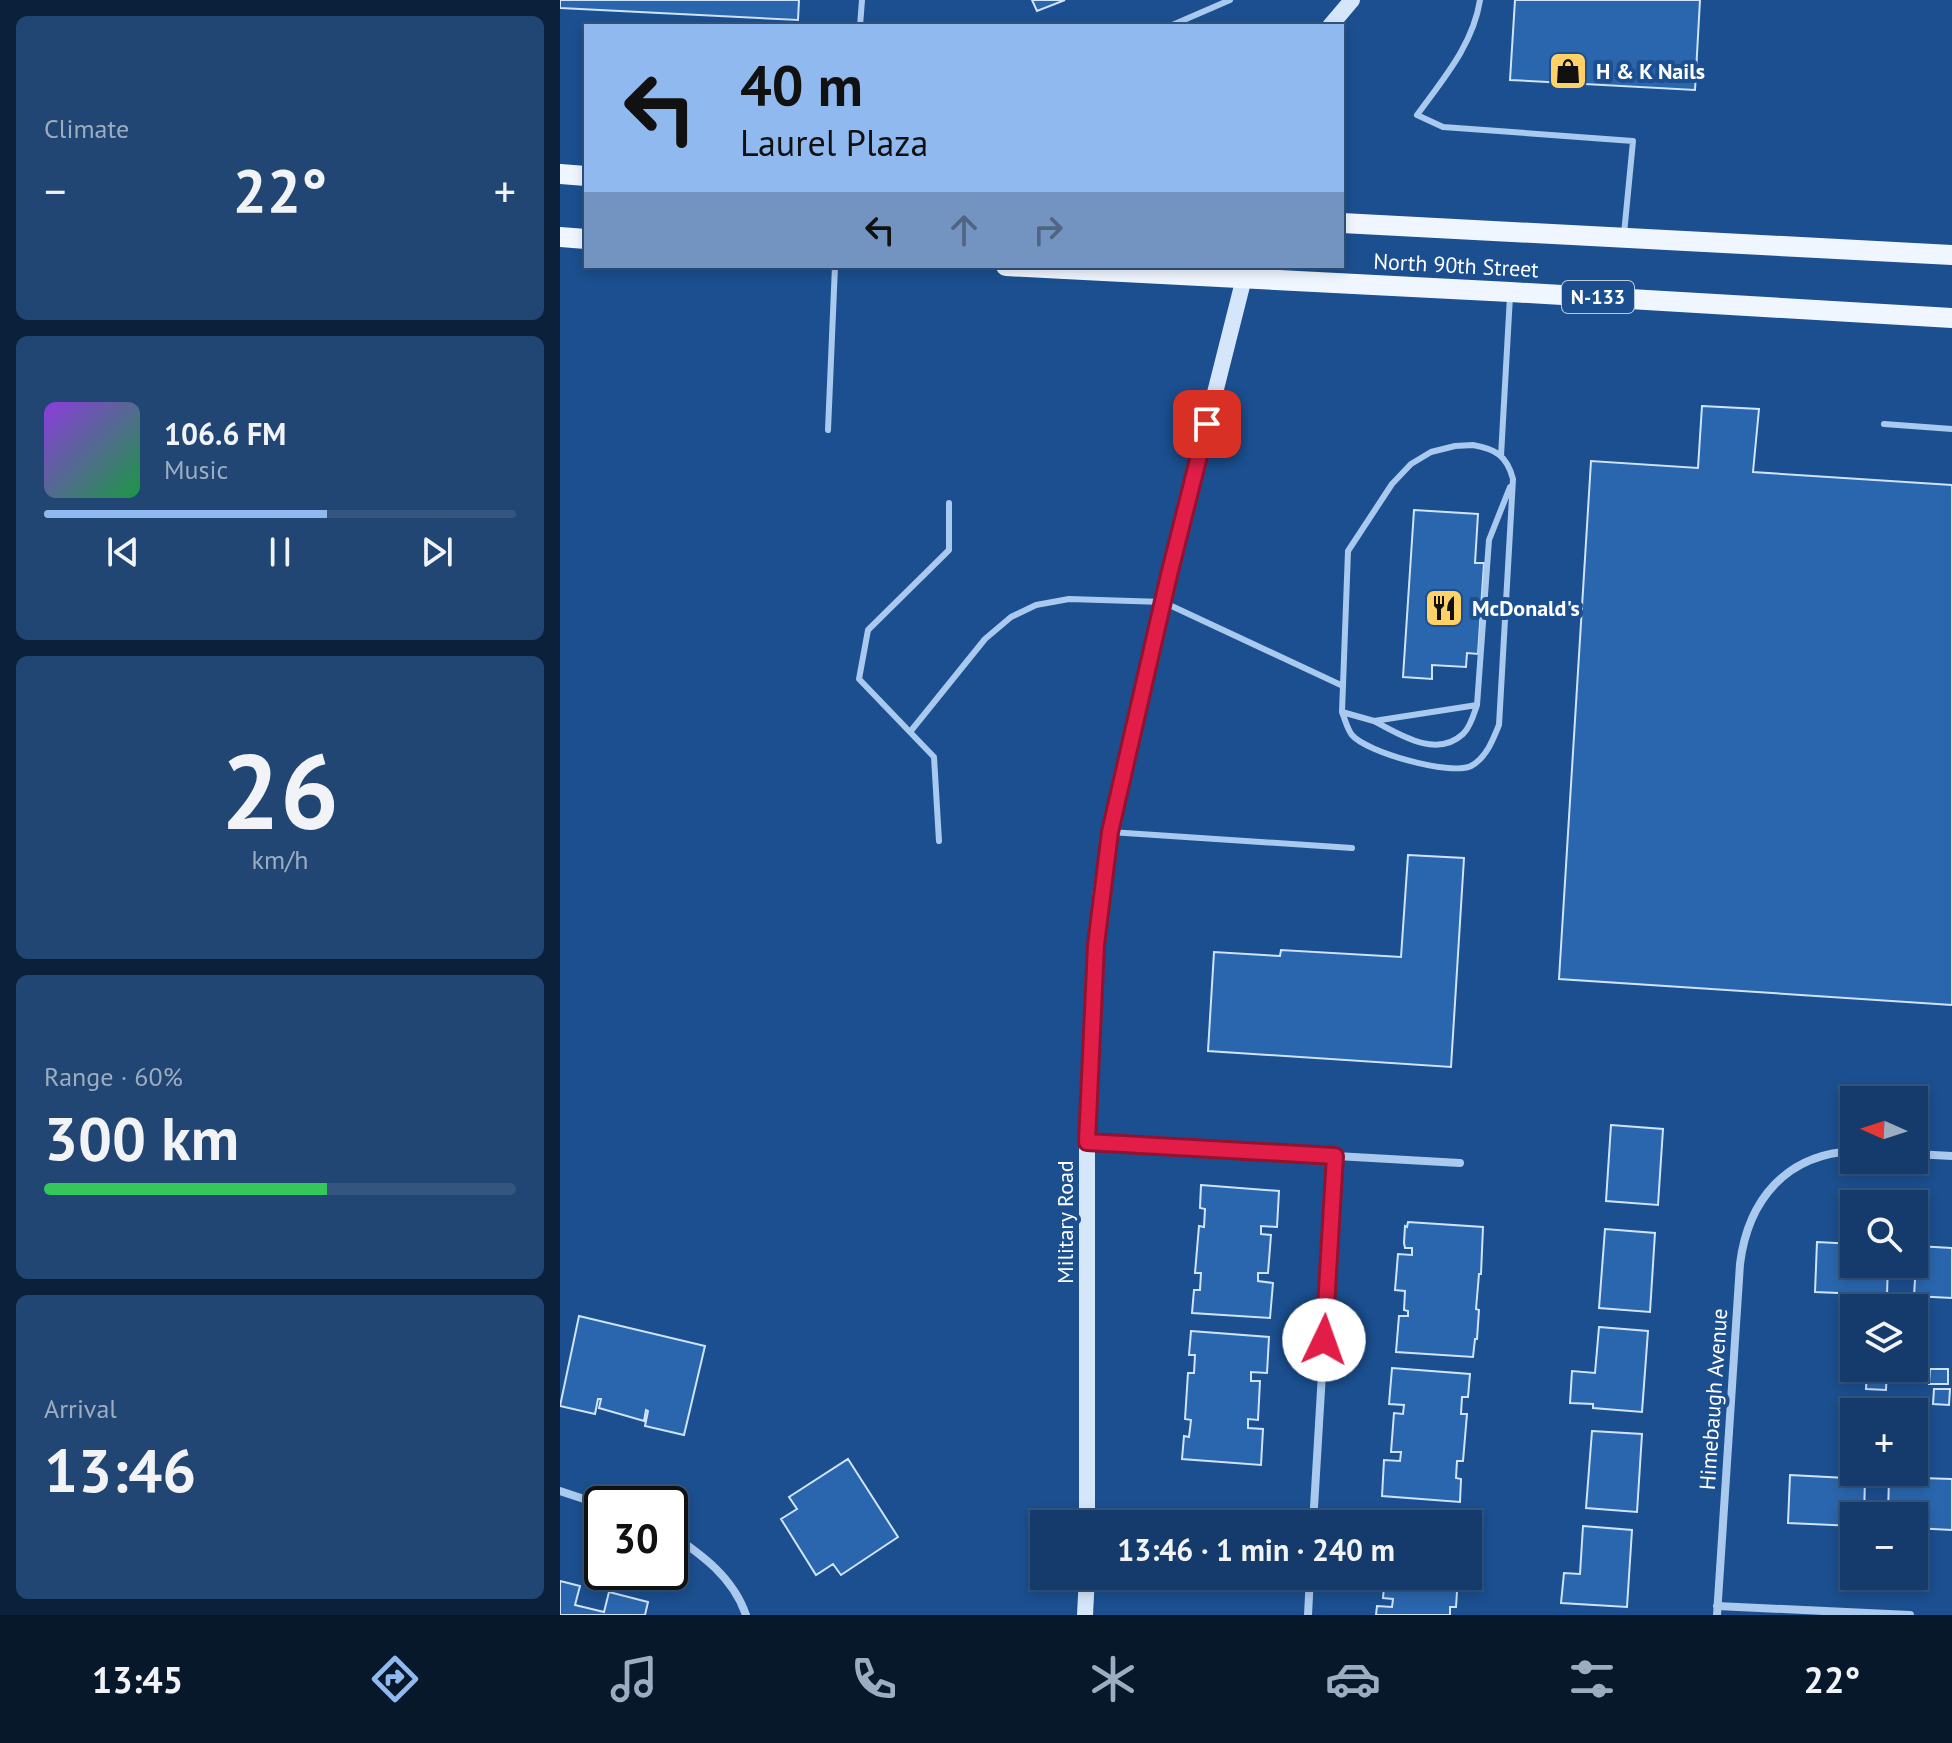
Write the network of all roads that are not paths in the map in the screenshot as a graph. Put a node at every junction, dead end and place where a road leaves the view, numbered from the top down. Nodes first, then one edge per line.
1 (862, 0) edge
2 (1230, 0) edge
3 (1352, 0) edge
4 (1480, 0) edge
5 (860, 24) edge
6 (1175, 24) edge
7 (1332, 24) edge
8 (560, 174) edge
9 (584, 176) edge
10 (1344, 223) edge
11 (560, 237) edge
12 (1624, 238) junction
13 (584, 239) edge
14 (1952, 255) edge
15 (835, 268) edge
16 (1086, 268) edge
17 (1246, 272) edge
18 (1510, 292) junction
19 (1952, 318) edge
20 (1884, 424) dead end
21 (1952, 429) edge
22 (828, 430) dead end
23 (1501, 456) junction
24 (1513, 479) junction
25 (949, 503) dead end
26 (1163, 602) junction
27 (1343, 686) junction
28 (1477, 705) junction
29 (1342, 712) junction
30 (1374, 721) junction
31 (910, 732) junction
32 (1110, 832) junction
33 (939, 841) dead end
34 (1352, 848) dead end
35 (1087, 1142) junction
36 (1840, 1154) edge
37 (1928, 1155) edge
38 (1335, 1156) junction
39 (1952, 1156) edge
40 (1460, 1163) dead end
41 (560, 1491) edge
42 (584, 1499) edge
43 (1087, 1510) edge
44 (1314, 1510) edge
45 (688, 1546) edge
46 (1086, 1590) edge
47 (1309, 1590) edge
48 (1717, 1611) edge
49 (746, 1615) edge
50 (1085, 1615) edge
51 (1308, 1615) edge
52 (1910, 1615) edge

1 - 5 lane
2 - 6 lane
3 - 7 main road
4 - 12 lane
8 - 9 main road
10 - 12 main road, North 90th Street
11 - 13 main road
12 - 14 main road, North 90th Street
15 - 22 lane
16 - 17 main road, North 90th Street / N-133
17 - 18 main road, North 90th Street / N-133
17 - 26 main road, Military Road
18 - 19 main road, North 90th Street / N-133
18 - 23 lane
20 - 21 lane
23 - 24 lane
23 - 27 lane
24 - 28 lane
24 - 29 lane
25 - 31 lane
26 - 27 lane
26 - 31 lane
26 - 32 main road, Military Road
27 - 29 lane
28 - 30 lane
28 - 30 lane
29 - 30 lane
31 - 33 lane
32 - 34 lane
32 - 35 main road, Military Road
35 - 38 street
35 - 43 main road, Military Road
36 - 48 street, Himebaugh Avenue
37 - 39 street
38 - 40 street
38 - 44 street
41 - 42 street
45 - 49 street
46 - 50 main road
47 - 51 street
48 - 52 street

